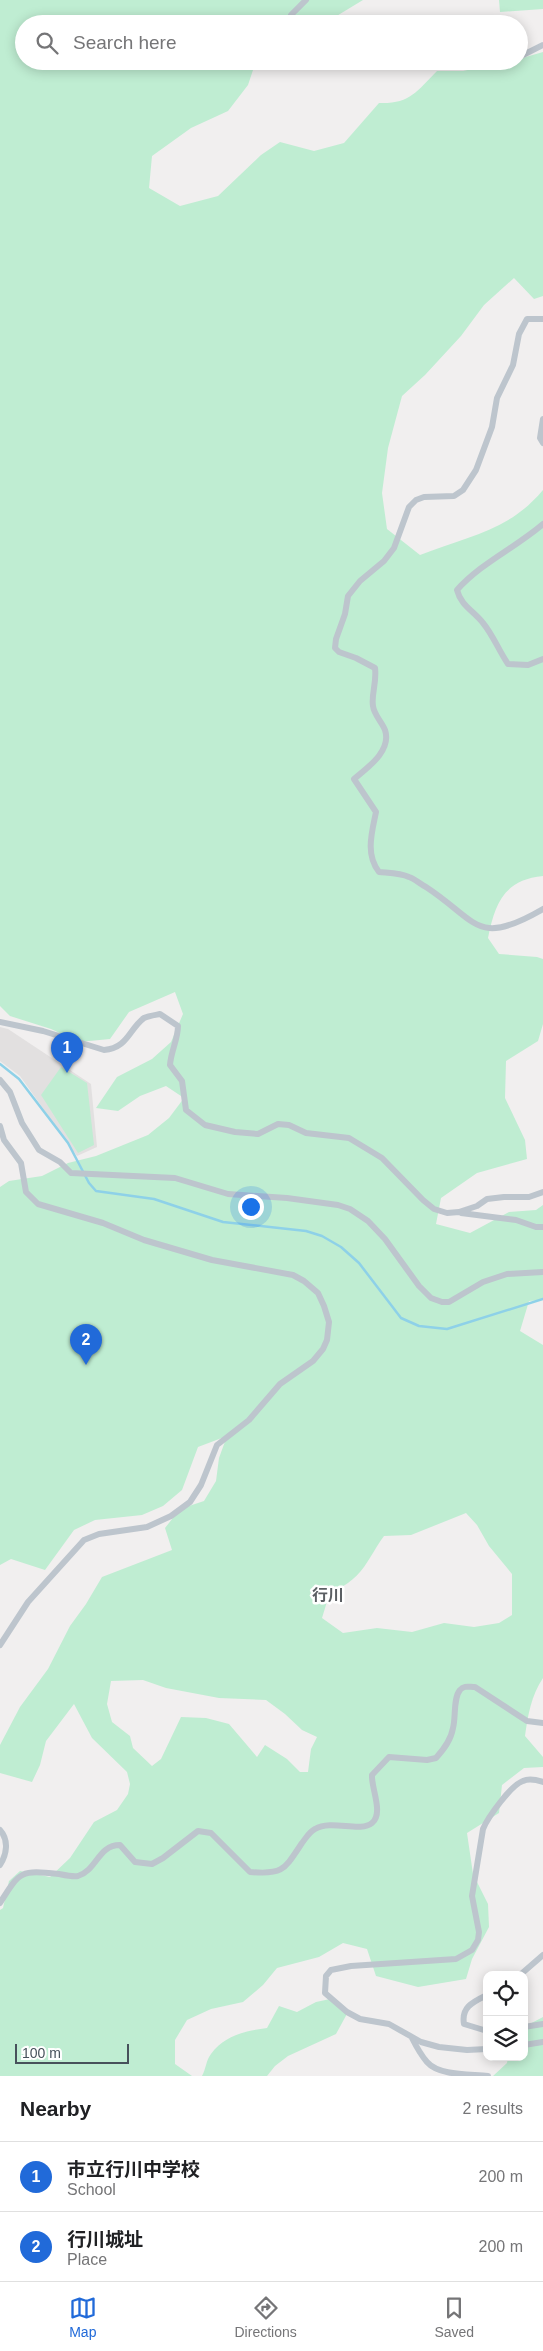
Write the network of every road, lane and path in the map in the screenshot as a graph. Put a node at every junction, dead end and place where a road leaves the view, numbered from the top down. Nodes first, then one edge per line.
1 (306, 0) edge
2 (292, 15) edge
3 (543, 45) edge
4 (528, 52) edge
5 (543, 319) edge
6 (543, 419) edge
7 (543, 443) edge
8 (543, 524) edge
9 (543, 659) edge
10 (543, 908) edge
11 (0, 1022) edge
12 (0, 1080) edge
13 (0, 1126) edge
14 (543, 1192) edge
15 (459, 1212) junction
16 (543, 1227) edge
17 (543, 1272) edge
18 (0, 1645) edge
19 (543, 1723) edge
20 (543, 1782) edge
21 (0, 1830) edge
22 (5, 1836) junction
23 (0, 1843) edge
24 (0, 1865) edge
25 (0, 1903) edge
26 (543, 1955) edge
27 (525, 1971) edge
28 (483, 1997) edge
29 (543, 2024) edge
30 (528, 2026) edge
31 (483, 2030) edge
32 (412, 2038) junction
33 (543, 2042) edge
34 (528, 2044) edge
35 (483, 2048) edge
36 (488, 2076) edge

1 - 2 street
3 - 4 street
5 - 10 street
6 - 7 street
8 - 9 street
11 - 15 street
12 - 17 street
13 - 18 street
14 - 15 street
15 - 16 street
19 - 25 street
20 - 32 street
21 - 22 street
22 - 23 street
22 - 24 street
26 - 27 street
28 - 31 street
29 - 30 street
32 - 35 street
32 - 36 street
33 - 34 street

